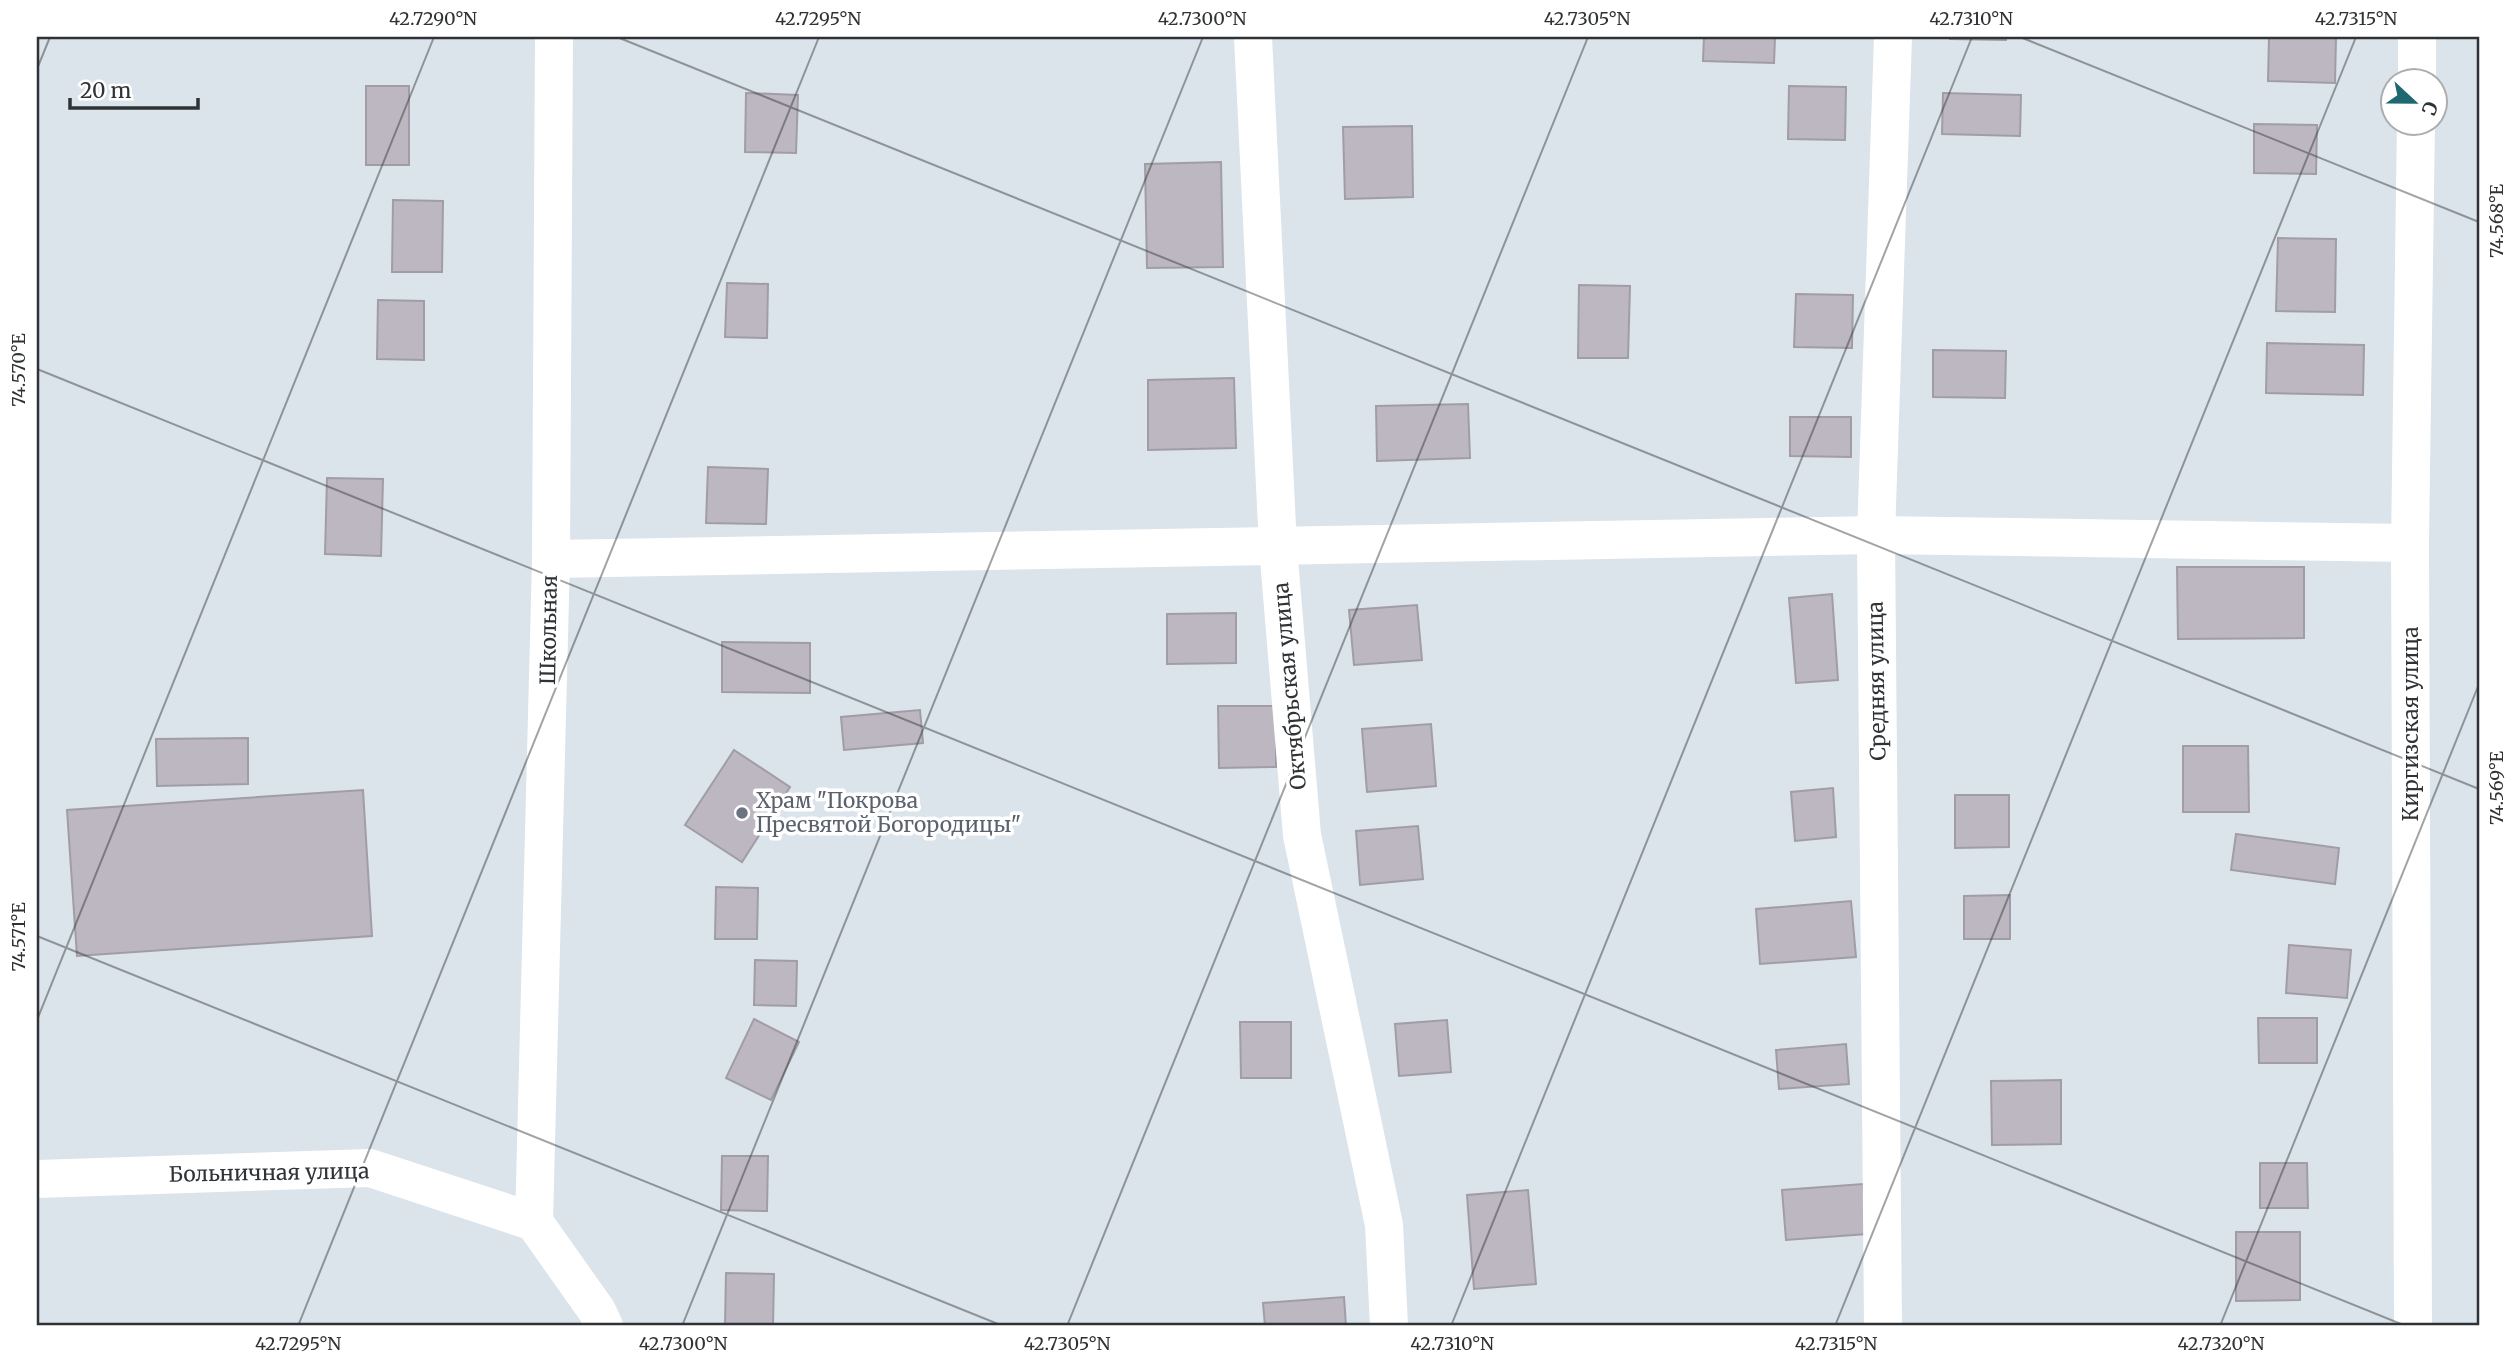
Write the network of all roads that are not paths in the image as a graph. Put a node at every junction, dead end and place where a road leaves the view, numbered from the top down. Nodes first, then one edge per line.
1 (554, 37) edge
2 (1254, 37) edge
3 (1893, 37) edge
4 (2417, 37) edge
5 (2417, 66) edge
6 (2416, 136) edge
7 (1876, 535) junction
8 (2410, 543) junction
9 (1278, 547) junction
10 (551, 559) junction
11 (37, 1179) edge
12 (534, 1223) junction
13 (604, 1326) edge
14 (1389, 1326) edge
15 (1883, 1326) edge
16 (2413, 1326) edge

1 - 10 street, Школьная
2 - 9 street, Октябрьская улица
3 - 7 street, Средняя улица
4 - 5 street
6 - 8 street, Киргизская улица
7 - 8 street
7 - 9 street
7 - 15 street, Средняя улица
8 - 16 street, Киргизская улица
9 - 10 street
9 - 14 street, Октябрьская улица
10 - 12 street, Школьная
11 - 12 street, Больничная улица
12 - 13 street

